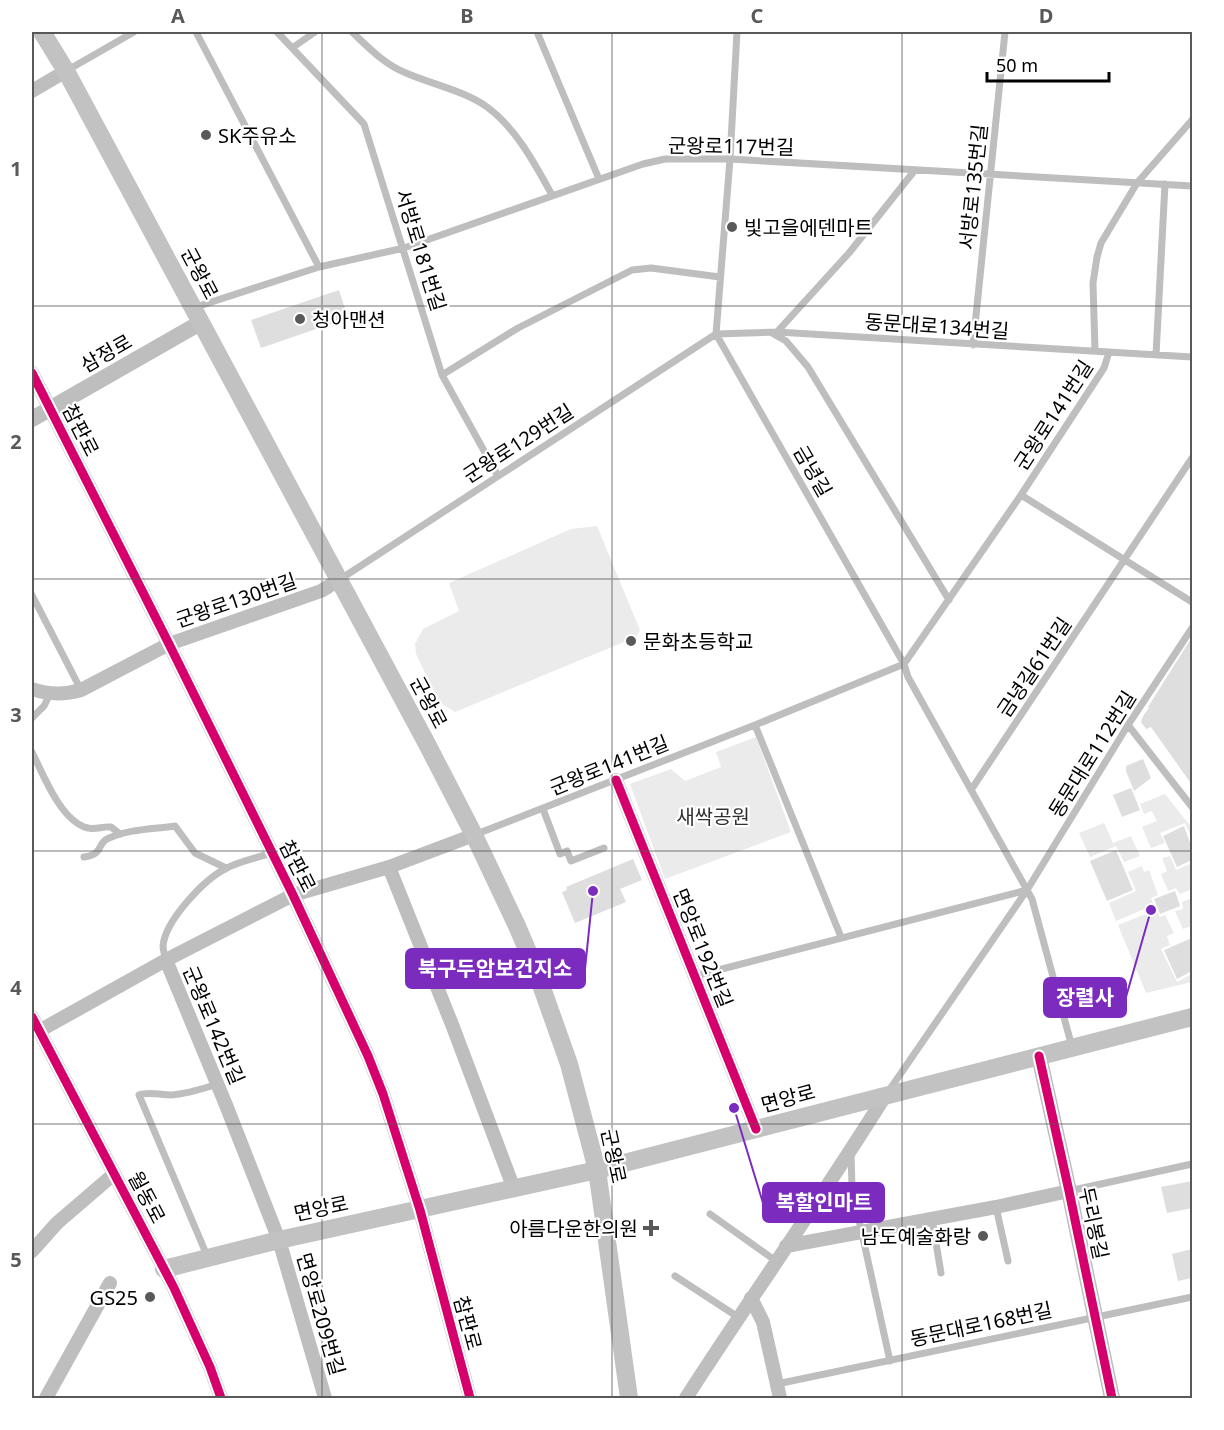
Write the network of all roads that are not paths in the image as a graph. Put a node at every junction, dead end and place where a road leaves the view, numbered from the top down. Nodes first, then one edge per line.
1 (42, 32) edge
2 (134, 32) edge
3 (196, 32) edge
4 (277, 32) edge
5 (315, 32) edge
6 (352, 32) edge
7 (537, 32) edge
8 (737, 32) edge
9 (1005, 32) edge
10 (292, 48) junction
11 (66, 71) junction
12 (32, 91) edge
13 (1192, 120) edge
14 (730, 159) junction
15 (915, 170) junction
16 (991, 173) junction
17 (599, 179) junction
18 (1137, 183) junction
19 (1165, 184) junction
20 (1192, 186) edge
21 (552, 195) junction
22 (404, 248) junction
23 (319, 267) junction
24 (720, 277) junction
25 (197, 316) junction
26 (773, 332) junction
27 (716, 334) junction
28 (973, 345) junction
29 (1095, 351) junction
30 (1109, 352) junction
31 (1156, 354) junction
32 (1192, 357) edge
33 (32, 373) edge
34 (442, 375) junction
35 (51, 408) junction
36 (32, 419) edge
37 (1192, 458) edge
38 (498, 476) junction
39 (1021, 495) junction
40 (1125, 561) junction
41 (339, 580) junction
42 (32, 595) edge
43 (949, 600) junction
44 (1192, 602) edge
45 (1192, 628) edge
46 (1190, 639) edge
47 (169, 644) junction
48 (904, 664) junction
49 (32, 689) edge
50 (81, 690) junction
51 (50, 694) junction
52 (32, 718) edge
53 (755, 725) junction
54 (1128, 725) junction
55 (32, 752) edge
56 (616, 780) junction
57 (971, 790) junction
58 (1192, 807) edge
59 (543, 809) junction
60 (120, 834) junction
61 (474, 835) junction
62 (604, 849) dead end
63 (271, 853) junction
64 (84, 857) dead end
65 (388, 867) junction
66 (226, 868) junction
67 (1027, 890) junction
68 (292, 895) junction
69 (841, 938) junction
70 (166, 960) junction
71 (695, 976) junction
72 (32, 1017) edge
73 (1192, 1017) edge
74 (35, 1033) edge
75 (1072, 1048) junction
76 (1039, 1056) junction
77 (218, 1084) junction
78 (885, 1096) junction
79 (226, 1105) joint
80 (756, 1129) junction
81 (851, 1151) junction
82 (1192, 1164) edge
83 (597, 1170) junction
84 (114, 1174) junction
85 (514, 1189) junction
86 (1069, 1191) junction
87 (996, 1207) junction
88 (420, 1210) junction
89 (710, 1214) dead end
90 (932, 1219) junction
91 (861, 1232) junction
92 (279, 1240) junction
93 (786, 1246) junction
94 (32, 1251) edge
95 (208, 1258) junction
96 (776, 1261) junction
97 (1008, 1261) dead end
98 (164, 1269) junction
99 (941, 1274) dead end
100 (675, 1276) dead end
101 (110, 1283) dead end
102 (1192, 1297) edge
103 (751, 1298) junction
104 (1096, 1316) junction
105 (738, 1317) junction
106 (890, 1361) junction
107 (779, 1391) edge
108 (46, 1398) edge
109 (221, 1398) edge
110 (325, 1398) edge
111 (470, 1398) edge
112 (629, 1398) edge
113 (686, 1398) edge
114 (1112, 1398) edge

1 - 11 main road, 군왕로
2 - 11 lane
3 - 23 lane
4 - 10 lane, 서방로181번길
5 - 10 lane
6 - 21 lane
7 - 17 lane
8 - 14 lane
9 - 16 lane, 서방로135번길
10 - 22 lane, 서방로181번길
11 - 12 street
11 - 25 main road, 군왕로
13 - 18 lane
14 - 15 lane, 군왕로117번길
14 - 17 lane, 군왕로117번길
14 - 24 lane
15 - 16 lane, 군왕로117번길
15 - 26 lane
16 - 18 lane, 군왕로117번길
16 - 28 lane, 서방로135번길
17 - 21 lane, 군왕로117번길
18 - 19 lane, 군왕로117번길
18 - 29 lane
19 - 20 lane, 군왕로117번길
19 - 31 lane
21 - 22 lane, 군왕로117번길
22 - 23 lane, 군왕로117번길
22 - 34 lane, 서방로181번길
23 - 25 lane, 군왕로117번길
24 - 27 lane
24 - 34 lane
25 - 35 street, 삼정로
25 - 41 main road, 군왕로
26 - 27 lane, 동문대로134번길
26 - 28 lane, 동문대로134번길
26 - 43 lane
27 - 38 lane, 군왕로129번길
27 - 48 lane, 금녕길
28 - 29 lane, 동문대로134번길
29 - 30 lane, 동문대로134번길
30 - 31 lane, 동문대로134번길
30 - 39 lane, 군왕로141번길
31 - 32 lane, 동문대로134번길
33 - 35 street, 참판로
34 - 38 lane, 서방로181번길
35 - 36 street, 삼정로
35 - 47 street, 참판로
37 - 40 lane, 금녕길61번길
38 - 41 lane, 군왕로129번길
39 - 40 lane, 군왕로141번길
39 - 43 lane, 군왕로141번길
40 - 44 lane
40 - 57 lane, 금녕길61번길
41 - 47 street, 군왕로130번길
41 - 61 main road, 군왕로
42 - 50 lane
43 - 48 lane, 군왕로141번길
45 - 46 lane, 동문대로112번길
46 - 54 lane, 동문대로112번길
47 - 50 street, 군왕로130번길
47 - 63 street, 참판로
48 - 53 lane, 군왕로141번길
48 - 57 lane, 금녕길
49 - 51 street, 군왕로130번길
50 - 51 street, 군왕로130번길
51 - 52 lane
53 - 56 lane, 군왕로141번길
53 - 69 lane
54 - 58 lane
54 - 67 lane, 동문대로112번길
55 - 60 lane
56 - 59 lane, 군왕로141번길
56 - 71 street, 면앙로192번길
57 - 67 lane, 금녕길
59 - 61 lane, 군왕로141번길
59 - 62 lane
60 - 64 lane
60 - 66 lane
61 - 65 street, 군왕로142번길
61 - 83 main road, 군왕로
63 - 66 lane
63 - 68 street, 참판로
65 - 68 street, 군왕로142번길
65 - 85 street
66 - 70 lane
67 - 69 lane
67 - 75 lane
67 - 78 lane, 동문대로112번길
68 - 70 street, 군왕로142번길
68 - 88 street, 참판로
69 - 71 lane, 면앙로192번길
70 - 74 street, 군왕로142번길
70 - 77 street, 군왕로142번길
71 - 80 street, 면앙로192번길
72 - 74 street, 월동로
73 - 75 main road, 면앙로
74 - 84 street, 월동로
75 - 76 main road, 면앙로
76 - 78 main road, 면앙로
76 - 86 street, 두리봉길
77 - 79 street, 군왕로142번길
77 - 95 lane
78 - 80 main road, 면앙로
78 - 81 street
79 - 92 street, 면앙로
80 - 83 main road, 면앙로
81 - 91 lane
81 - 93 street
82 - 86 lane
83 - 85 main road, 면앙로
83 - 112 main road, 군왕로
84 - 94 street
84 - 98 street, 월동로
85 - 88 main road, 면앙로
86 - 87 street
86 - 104 street, 두리봉길
87 - 90 street
87 - 97 lane
88 - 92 main road, 면앙로
88 - 111 street, 참판로
89 - 96 lane
90 - 91 street
90 - 99 lane
91 - 93 street
91 - 106 lane
92 - 95 main road, 면앙로
92 - 110 street, 면앙로209번길
93 - 96 street
95 - 98 main road, 면앙로
96 - 103 street
98 - 109 street, 월동로
100 - 105 lane
101 - 108 street
102 - 104 lane, 동문대로168번길
103 - 105 street
103 - 107 street
104 - 106 lane, 동문대로168번길
104 - 114 street, 두리봉길
105 - 113 street
106 - 107 lane, 동문대로168번길

